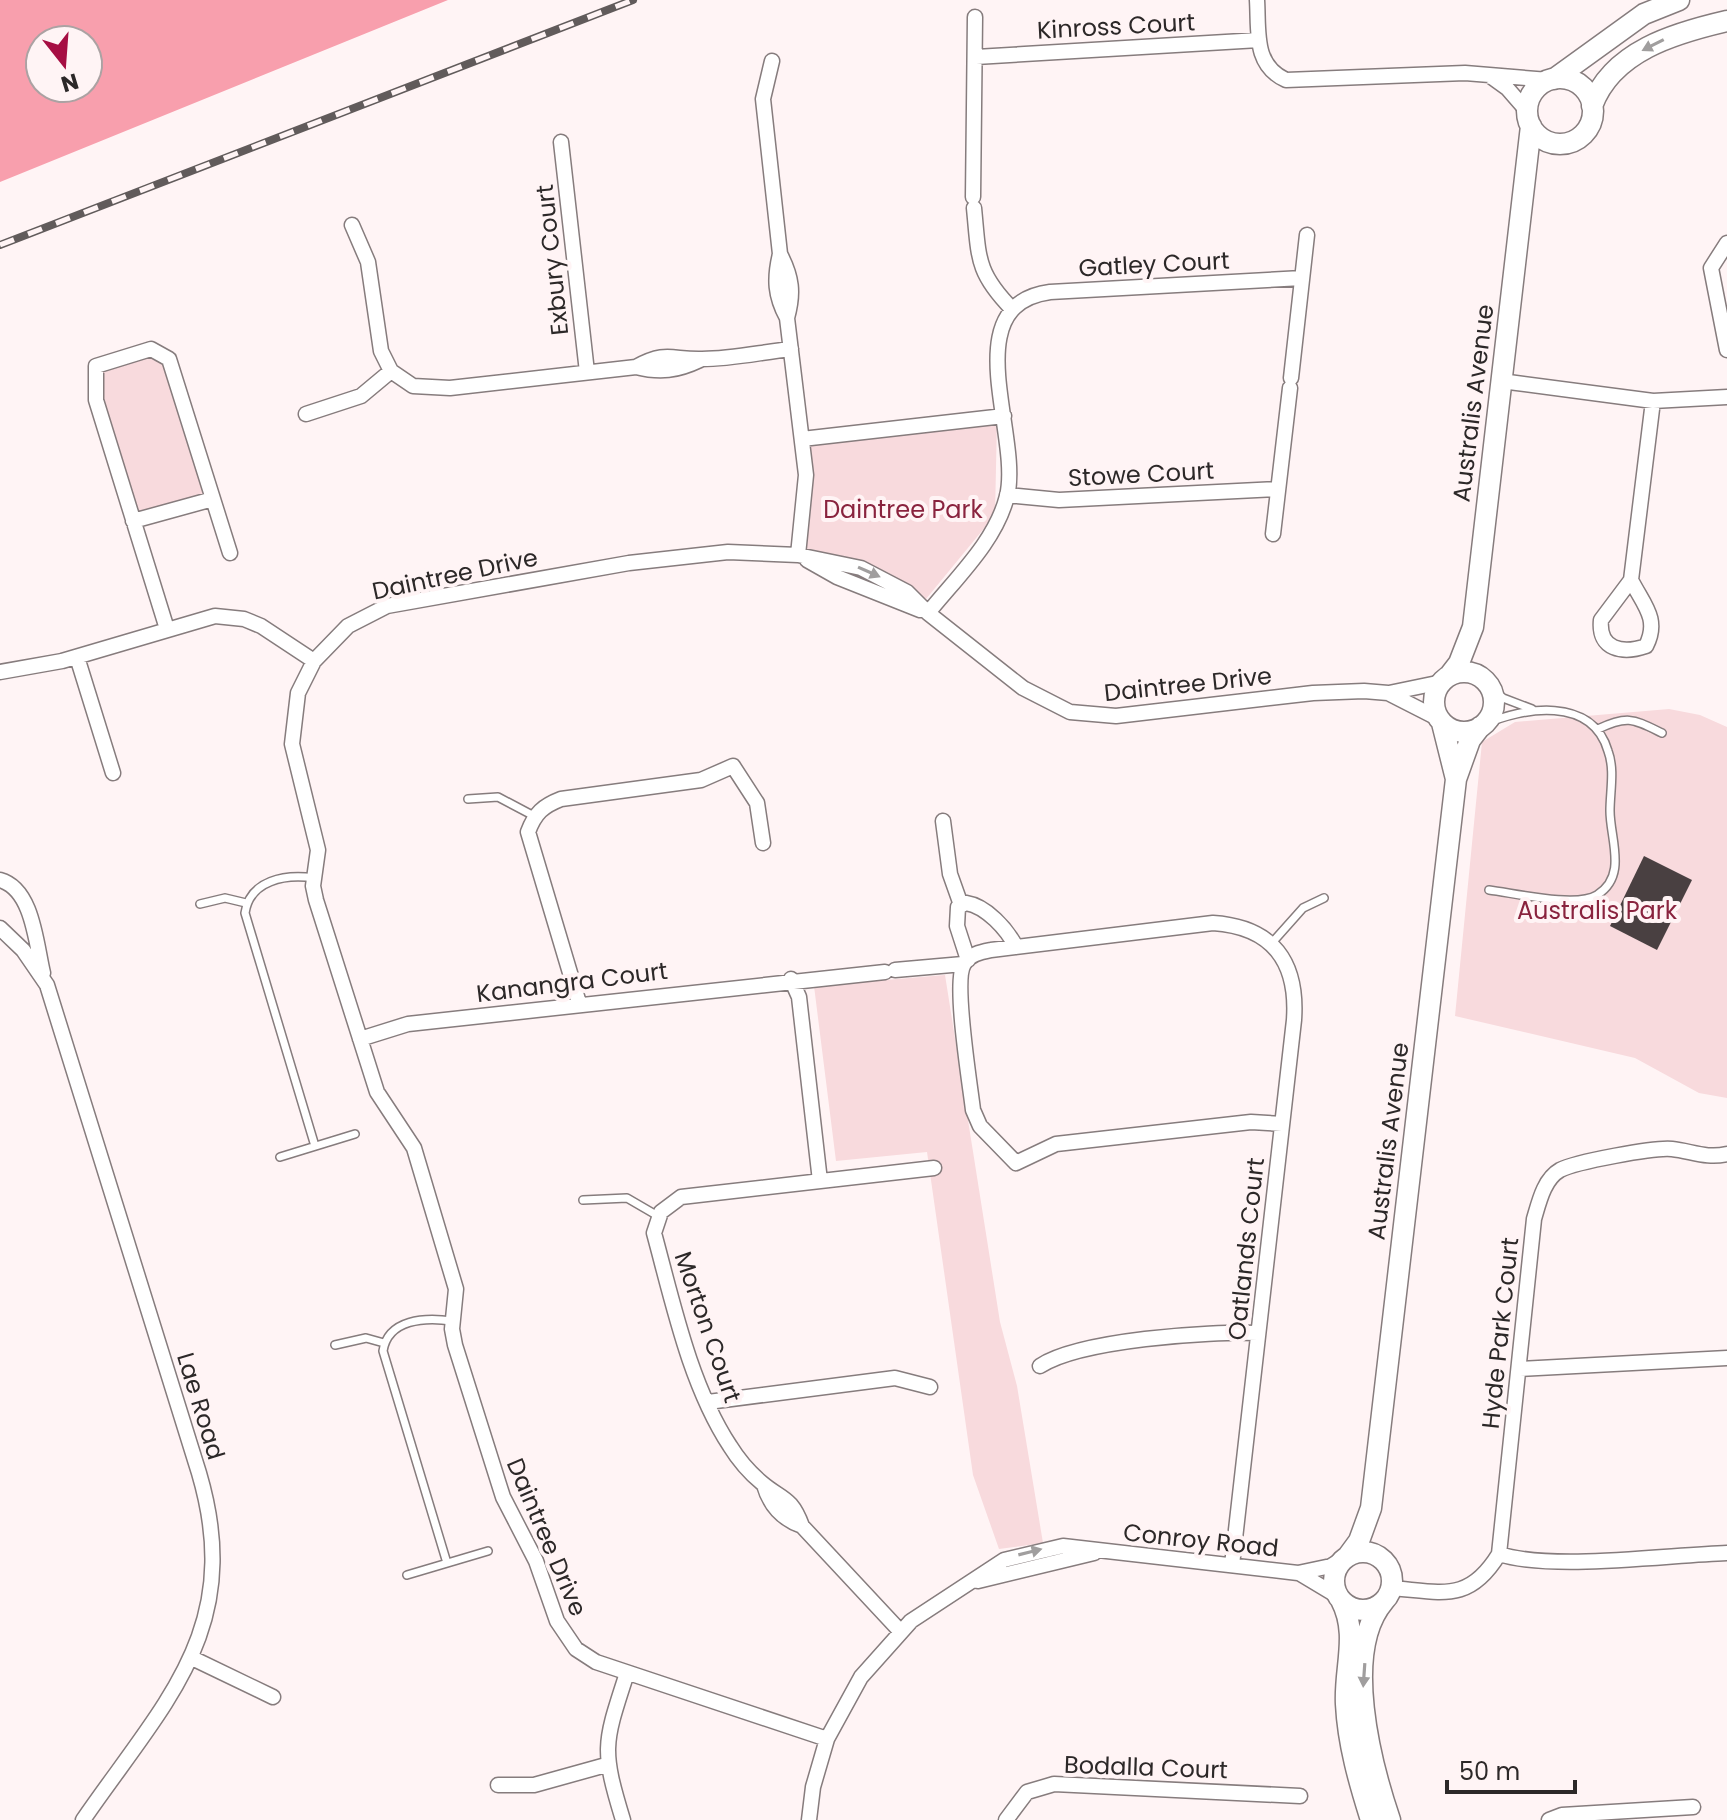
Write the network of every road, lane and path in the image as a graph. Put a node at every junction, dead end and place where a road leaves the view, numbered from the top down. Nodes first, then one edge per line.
1 (1257, 0) edge
2 (1679, 0) edge
3 (975, 17) dead end
4 (1727, 21) edge
5 (1259, 40) junction
6 (976, 57) junction
7 (772, 61) dead end
8 (1489, 75) junction
9 (1552, 79) junction
10 (1592, 106) junction
11 (1529, 119) junction
12 (561, 142) dead end
13 (1559, 144) junction
14 (1526, 186) junction
15 (352, 225) dead end
16 (1307, 235) dead end
17 (1727, 243) edge
18 (1302, 278) junction
19 (1012, 309) junction
20 (791, 349) junction
21 (1727, 350) edge
22 (391, 371) junction
23 (587, 372) junction
24 (1501, 381) junction
25 (1727, 397) edge
26 (1653, 401) junction
27 (306, 414) dead end
28 (1004, 416) junction
29 (802, 439) junction
30 (1278, 489) junction
31 (1007, 495) junction
32 (213, 499) junction
33 (133, 521) junction
34 (1273, 534) dead end
35 (230, 553) dead end
36 (798, 555) junction
37 (1631, 580) junction
38 (928, 613) junction
39 (1473, 627) junction
40 (167, 629) junction
41 (77, 657) junction
42 (314, 661) junction
43 (0, 672) edge
44 (1446, 679) junction
45 (1489, 685) junction
46 (1388, 693) junction
47 (1534, 710) junction
48 (1441, 721) junction
49 (1481, 726) junction
50 (1598, 729) junction
51 (1662, 733) dead end
52 (113, 773) dead end
53 (1456, 779) junction
54 (468, 799) dead end
55 (534, 816) junction
56 (943, 821) dead end
57 (763, 843) dead end
58 (314, 878) junction
59 (0, 880) edge
60 (1489, 890) dead end
61 (1324, 898) dead end
62 (246, 903) junction
63 (200, 904) dead end
64 (961, 905) junction
65 (0, 928) edge
66 (1271, 944) junction
67 (1016, 947) junction
68 (966, 962) junction
69 (791, 979) junction
70 (47, 985) junction
71 (579, 1003) junction
72 (360, 1039) junction
73 (1282, 1124) junction
74 (355, 1134) dead end
75 (315, 1146) junction
76 (1727, 1154) edge
77 (280, 1157) dead end
78 (934, 1168) dead end
79 (820, 1181) junction
80 (583, 1200) dead end
81 (658, 1216) junction
82 (452, 1321) junction
83 (1258, 1333) junction
84 (384, 1343) junction
85 (335, 1345) dead end
86 (1727, 1358) edge
87 (1040, 1366) dead end
88 (1520, 1369) junction
89 (930, 1387) dead end
90 (708, 1402) junction
91 (1371, 1508) junction
92 (488, 1551) dead end
93 (1727, 1553) edge
94 (1499, 1554) junction
95 (1346, 1557) junction
96 (447, 1563) junction
97 (1387, 1563) junction
98 (1232, 1565) junction
99 (1298, 1573) junction
100 (407, 1575) dead end
101 (1387, 1595) junction
102 (1340, 1598) junction
103 (900, 1631) junction
104 (192, 1658) junction
105 (627, 1673) junction
106 (273, 1697) dead end
107 (827, 1739) junction
108 (606, 1765) junction
109 (498, 1785) dead end
110 (1300, 1796) dead end
111 (1693, 1807) dead end
112 (83, 1820) edge
113 (623, 1820) edge
114 (809, 1820) edge
115 (1006, 1820) edge
116 (1371, 1820) edge
117 (1390, 1820) edge
118 (1549, 1820) edge

1 - 5 street
2 - 9 street
3 - 6 street
4 -> 10 street
5 - 6 street, Kinross Court
5 - 8 street
6 - 19 street
7 - 20 street
8 - 9 street
8 - 11 street
9 - 10 street
9 - 11 street
10 - 13 street
11 - 13 street
11 - 14 street, Australis Avenue
12 - 23 street, Exbury Court
13 - 14 street
14 - 24 street, Australis Avenue
15 - 22 street
16 - 18 street
17 - 21 street
18 - 19 street, Gatley Court
18 - 30 street
19 - 28 street
20 - 23 street
20 - 29 street
22 - 23 street
22 - 27 street
24 - 26 street
24 - 39 street, Australis Avenue
25 - 26 street
26 - 37 street
28 - 29 street
28 - 31 street
29 - 36 street
30 - 31 street, Stowe Court
30 - 34 street
31 - 38 street
32 - 33 street
32 - 33 street
32 - 35 street
33 - 40 street
36 - 38 street, Daintree Drive
36 - 42 street, Daintree Drive
37 - 37 street
38 - 46 street, Daintree Drive
39 - 44 street, Australis Avenue
39 - 45 street, Australis Avenue
40 - 41 street
40 - 42 street
41 - 43 street
41 - 52 street
42 - 58 street, Daintree Drive
44 - 45 street
44 - 46 street, Daintree Drive
44 - 48 street
45 - 47 lane
45 - 49 street
46 - 48 street, Daintree Drive
47 - 49 lane
47 - 50 lane
48 - 49 street
48 - 53 street, Australis Avenue
49 - 53 street, Australis Avenue
50 - 51 lane
50 - 60 lane
53 - 91 street, Australis Avenue
54 - 55 lane
55 - 57 street
55 - 71 street
56 - 64 street
58 - 62 lane
58 - 72 street, Daintree Drive
59 - 70 street, Lae Road
61 - 66 lane
62 - 63 lane
62 - 75 lane
64 - 67 street
64 - 68 street
65 - 70 street, Lae Road
66 - 67 street
66 - 73 street, Oatlands Court
67 - 68 street
68 - 69 street, Kanangra Court
68 - 73 street
69 - 71 street, Kanangra Court
69 - 79 street
70 - 104 street, Lae Road
71 - 72 street, Kanangra Court
72 - 82 street, Daintree Drive
73 - 83 street, Oatlands Court
74 - 75 lane
75 - 77 lane
76 - 88 street, Hyde Park Court
78 - 79 street
79 - 81 street
80 - 81 lane
81 - 90 street, Morton Court
82 - 84 lane
82 - 105 street, Daintree Drive
83 - 87 street
83 - 98 street, Oatlands Court
84 - 85 lane
84 - 96 lane
86 - 88 street
88 - 94 street, Hyde Park Court
89 - 90 street
90 - 103 street, Morton Court
91 - 95 street, Australis Avenue
91 - 97 street, Australis Avenue
92 - 96 lane
93 - 94 street
94 - 101 street
95 - 97 street
95 - 99 street, Conroy Road
95 - 102 street
96 - 100 lane
97 - 101 street
98 - 99 street, Conroy Road
98 - 103 street, Conroy Road
99 - 102 street, Conroy Road
101 - 102 street
101 -> 117 street
102 - 116 street
103 - 107 street, Conroy Road
104 - 106 street
104 - 112 street, Lae Road
105 - 107 street, Daintree Drive
105 - 108 street
107 - 114 street, Conroy Road
108 - 109 street
108 - 113 street
110 - 115 street, Bodalla Court
111 - 118 street

